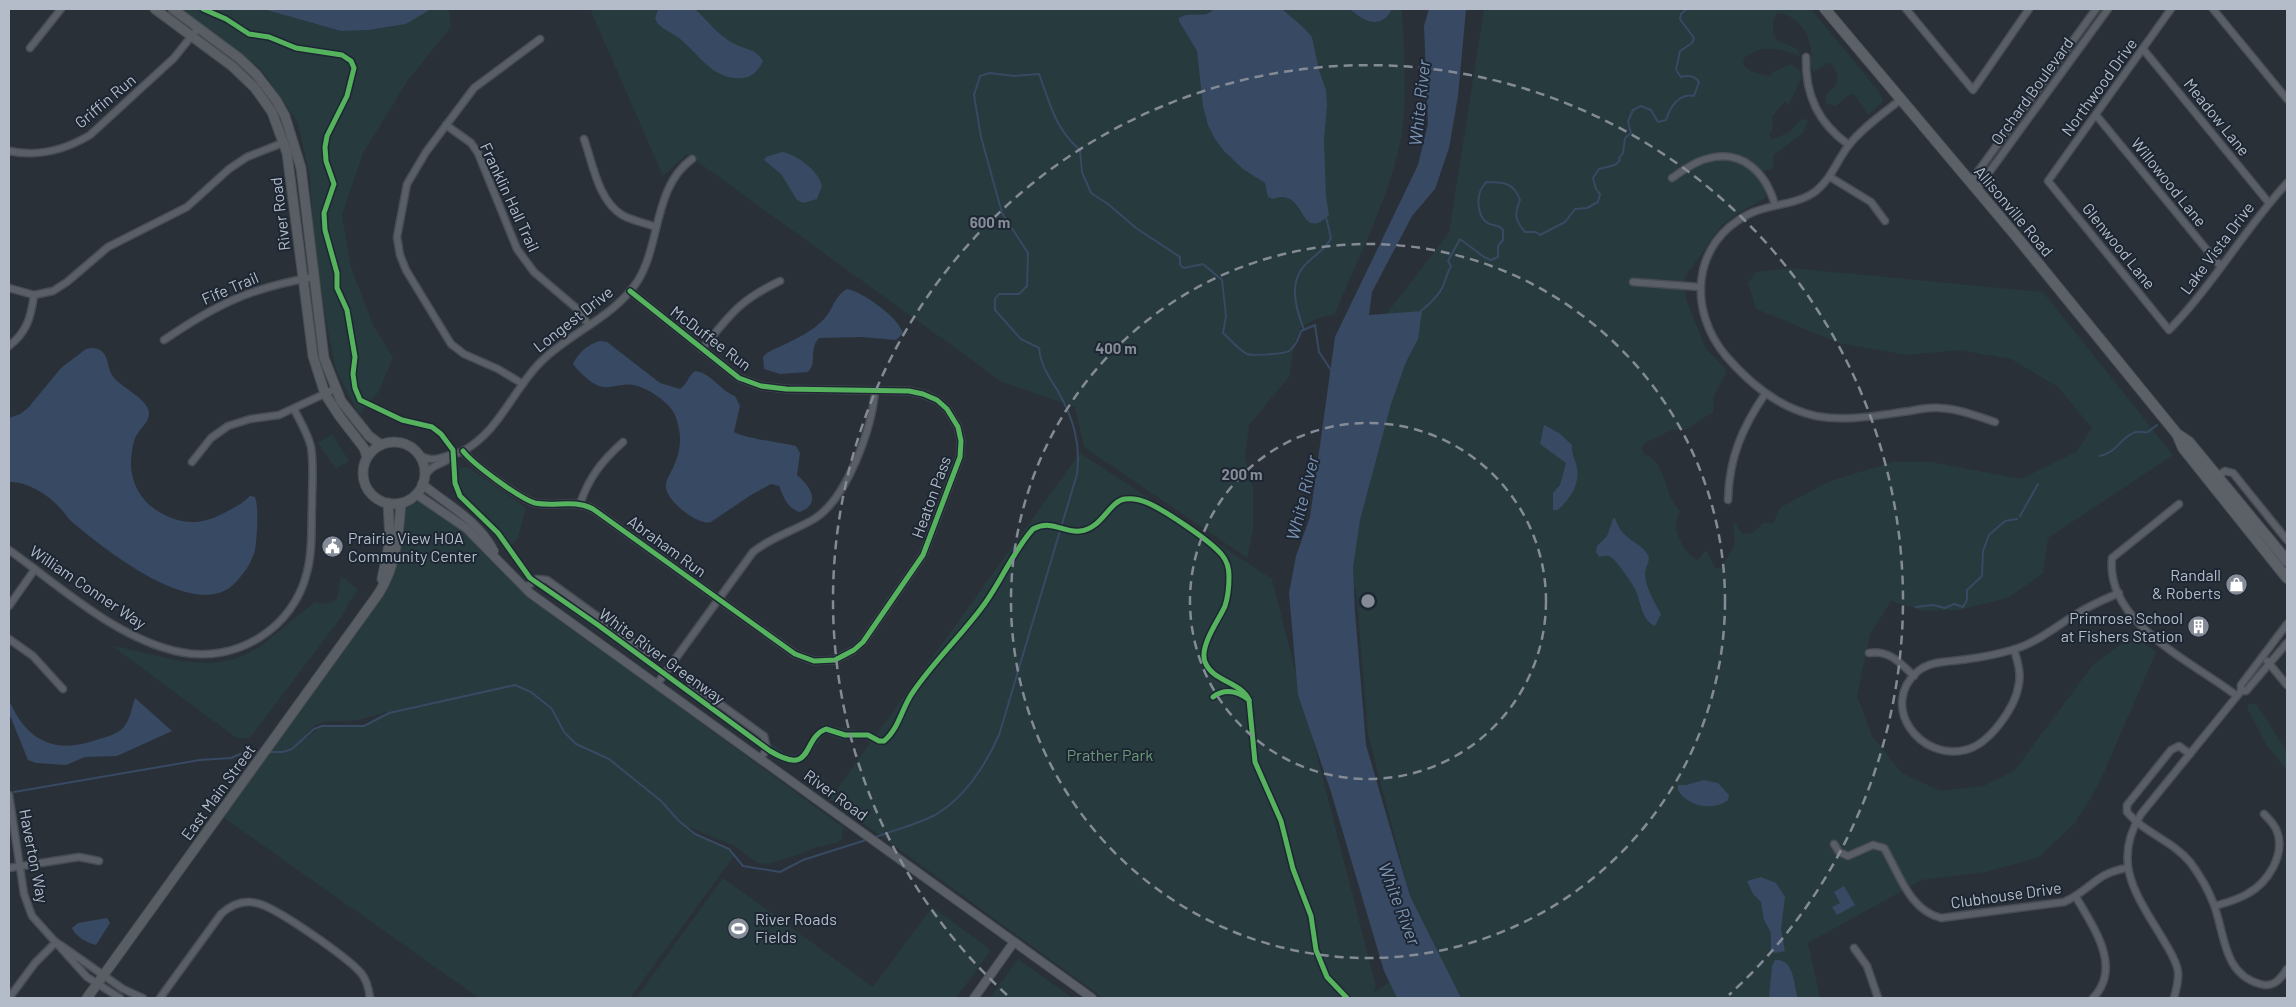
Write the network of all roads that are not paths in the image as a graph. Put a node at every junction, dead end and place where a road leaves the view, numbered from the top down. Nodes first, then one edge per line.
1 (61, 9) edge
2 (155, 9) edge
3 (172, 9) edge
4 (1826, 9) edge
5 (1906, 9) edge
6 (2030, 9) edge
7 (2096, 9) edge
8 (2108, 9) edge
9 (2171, 9) edge
10 (2213, 9) edge
11 (198, 28) junction
12 (192, 36) junction
13 (540, 39) dead end
14 (30, 48) dead end
15 (2143, 49) junction
16 (1806, 57) dead end
17 (2287, 99) edge
18 (1900, 100) junction
19 (2096, 115) junction
20 (446, 124) junction
21 (584, 139) dead end
22 (294, 140) junction
23 (284, 142) junction
24 (1849, 146) junction
25 (9, 151) edge
26 (692, 159) dead end
27 (1830, 177) junction
28 (1672, 178) dead end
29 (2048, 181) joint
30 (2287, 183) edge
31 (1974, 185) junction
32 (2269, 203) junction
33 (1775, 205) junction
34 (1885, 221) dead end
35 (656, 227) junction
36 (2221, 267) junction
37 (314, 277) junction
38 (303, 279) junction
39 (780, 282) dead end
40 (1633, 282) dead end
41 (1700, 287) junction
42 (9, 288) edge
43 (630, 291) junction
44 (34, 295) junction
45 (589, 325) junction
46 (2169, 330) joint
47 (164, 340) dead end
48 (9, 346) edge
49 (702, 349) junction
50 (523, 384) junction
51 (335, 389) junction
52 (875, 391) junction
53 (325, 394) junction
54 (1765, 394) junction
55 (294, 409) junction
56 (1995, 422) dead end
57 (2177, 434) junction
58 (622, 442) dead end
59 (382, 445) junction
60 (463, 451) junction
61 (418, 454) junction
62 (454, 455) junction
63 (367, 458) junction
64 (192, 462) dead end
65 (2218, 476) junction
66 (423, 481) junction
67 (416, 494) junction
68 (1728, 500) dead end
69 (388, 503) junction
70 (401, 503) junction
71 (580, 504) junction
72 (2179, 504) dead end
73 (2287, 540) edge
74 (9, 550) edge
75 (497, 557) junction
76 (2287, 561) edge
77 (35, 569) junction
78 (2287, 578) edge
79 (524, 588) junction
80 (2119, 593) junction
81 (718, 599) junction
82 (372, 602) junction
83 (9, 606) edge
84 (2287, 624) edge
85 (9, 639) edge
86 (2287, 643) edge
87 (2014, 649) junction
88 (854, 650) joint
89 (648, 653) dead end
90 (1870, 653) dead end
91 (2264, 656) junction
92 (2269, 662) junction
93 (1914, 676) junction
94 (691, 683) dead end
95 (657, 684) junction
96 (2287, 685) edge
97 (63, 689) dead end
98 (2239, 693) junction
99 (2190, 754) junction
100 (760, 759) junction
101 (9, 795) edge
102 (2264, 814) dead end
103 (2137, 821) junction
104 (1834, 844) dead end
105 (99, 861) dead end
106 (20, 866) junction
107 (9, 868) edge
108 (2128, 868) junction
109 (2076, 897) junction
110 (2215, 906) junction
111 (56, 942) junction
112 (1014, 942) junction
113 (1854, 948) dead end
114 (2287, 970) edge
115 (104, 974) junction
116 (98, 984) junction
117 (370, 997) edge
118 (9, 998) edge
119 (88, 998) edge
120 (120, 998) edge
121 (143, 998) edge
122 (160, 998) edge
123 (974, 998) edge
124 (1092, 998) edge
125 (1878, 998) edge
126 (2093, 998) edge
127 (2174, 998) edge

1 - 14 street
2 - 12 main road, River Road
3 - 11 main road, River Road
4 - 18 main road, Allisonville Road
5 - 6 street
7 - 31 street, Orchard Boulevard
8 - 31 street, Orchard Boulevard
9 - 15 street, Northwood Drive
10 - 17 street
11 - 12 street, Griffin Run
11 - 22 main road, River Road
12 - 23 main road, River Road
12 - 25 street, Griffin Run
13 - 20 street
15 - 19 street, Northwood Drive
15 - 32 street, Meadow Lane
16 - 24 street
18 - 24 street
18 - 31 main road, Allisonville Road
19 - 29 street, Northwood Drive
19 - 36 street, Willowood Lane
20 - 45 street, Franklin Hall Trail
20 - 50 street
21 - 35 street
22 - 23 street
22 - 37 main road, River Road
23 - 38 main road, River Road
23 - 44 street
24 - 27 street
26 - 35 street, Longest Drive
27 - 33 street
27 - 34 street
28 - 33 street
29 - 46 street, Glenwood Lane
30 - 32 street, Lake Vista Drive
31 - 57 main road, Allisonville Road
32 - 36 street, Lake Vista Drive
33 - 41 street
35 - 43 street, Longest Drive
36 - 46 street, Lake Vista Drive
37 - 38 street, Fife Trail
37 - 51 main road, River Road
38 - 47 street, Fife Trail
38 - 53 main road, River Road
39 - 49 street
40 - 41 street
41 - 54 street
42 - 44 street
43 - 45 street, Longest Drive
43 - 49 street, McDuffee Run
44 - 48 street
45 - 50 street, Longest Drive
49 - 52 street, McDuffee Run
50 - 60 street, Longest Drive
51 - 53 street
51 - 59 main road, River Road
52 - 81 street
52 - 88 street, Heaton Pass
53 - 55 street
53 - 63 main road, River Road
54 - 56 street
54 - 68 street
55 - 64 street
55 - 77 street, William Conner Way
57 - 65 main road, Allisonville Road
57 - 78 main road, Allisonville Road
58 - 71 street
59 - 61 main road
59 - 63 main road
60 - 62 street, Longest Drive
60 - 71 street, Abraham Run
61 - 62 street, Longest Drive
61 - 66 main road
62 - 66 street, Longest Drive
63 - 69 main road
65 - 73 street
65 - 76 main road, Allisonville Road
66 - 67 main road
66 - 75 street, River Road
67 - 70 main road
67 - 75 street, River Road
69 - 70 main road
69 - 82 main road, East Main Street
70 - 82 main road, East Main Street
71 - 81 street, Abraham Run
72 - 80 street
74 - 77 street, William Conner Way
75 - 79 street, River Road
77 - 83 street
79 - 89 street
79 - 95 street, River Road
80 - 87 street
80 - 98 street
81 - 88 street, Abraham Run
81 - 95 street
82 - 115 main road, East Main Street
84 - 91 street
85 - 97 street
86 - 92 street
87 - 93 street
87 - 93 street
90 - 93 street
91 - 92 street
91 - 98 street
92 - 96 street
92 - 98 street
94 - 100 street
95 - 100 street, River Road
98 - 99 street
99 - 103 street
99 - 103 street
100 - 112 street, River Road
101 - 106 street, Haverton Way
102 - 110 street
103 - 108 street
103 - 110 street
104 - 109 street, Clubhouse Drive
105 - 106 street
106 - 107 street
106 - 111 street, Haverton Way
108 - 109 street, Clubhouse Drive
108 - 127 street
109 - 126 street
110 - 114 street
111 - 115 street, Haverton Way
111 - 116 street, Haverton Way
111 - 118 street
112 - 123 street
112 - 124 street, River Road
113 - 125 street
115 - 116 main road, East Main Street
115 - 121 street, Haverton Way
116 - 119 main road, East Main Street
116 - 120 street, Haverton Way
117 - 122 street

